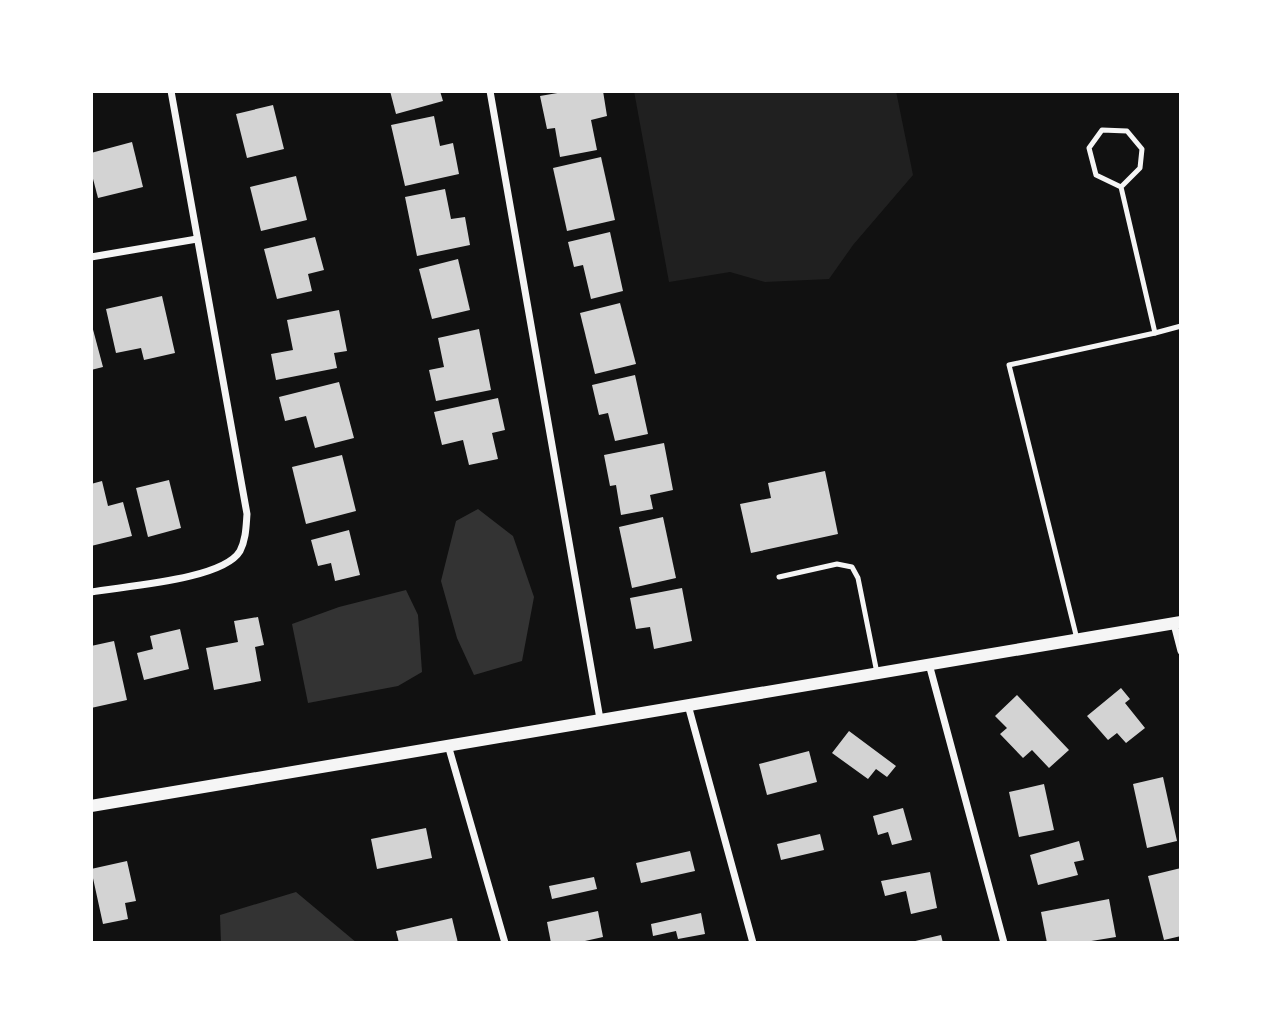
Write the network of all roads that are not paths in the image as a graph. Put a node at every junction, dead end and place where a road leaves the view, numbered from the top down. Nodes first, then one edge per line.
1 (171, 91) edge
2 (490, 91) edge
3 (1121, 187) junction
4 (197, 239) junction
5 (91, 257) edge
6 (1181, 326) edge
7 (1155, 333) junction
8 (779, 576) dead end
9 (91, 592) edge
10 (1177, 623) edge
11 (1077, 639) junction
12 (1181, 651) edge
13 (929, 664) junction
14 (877, 673) junction
15 (688, 705) junction
16 (600, 719) junction
17 (448, 744) junction
18 (91, 806) edge
19 (505, 943) edge
20 (753, 943) edge
21 (1004, 943) edge

1 - 4 street
2 - 16 street
3 - 3 lane
3 - 7 lane
4 - 5 street
4 - 9 street
6 - 7 lane
7 - 11 lane
8 - 14 lane
10 - 11 street
10 - 12 street
11 - 13 street
13 - 14 street
13 - 21 street
14 - 15 street
15 - 16 street
15 - 20 street
16 - 17 street
17 - 18 street
17 - 19 street

